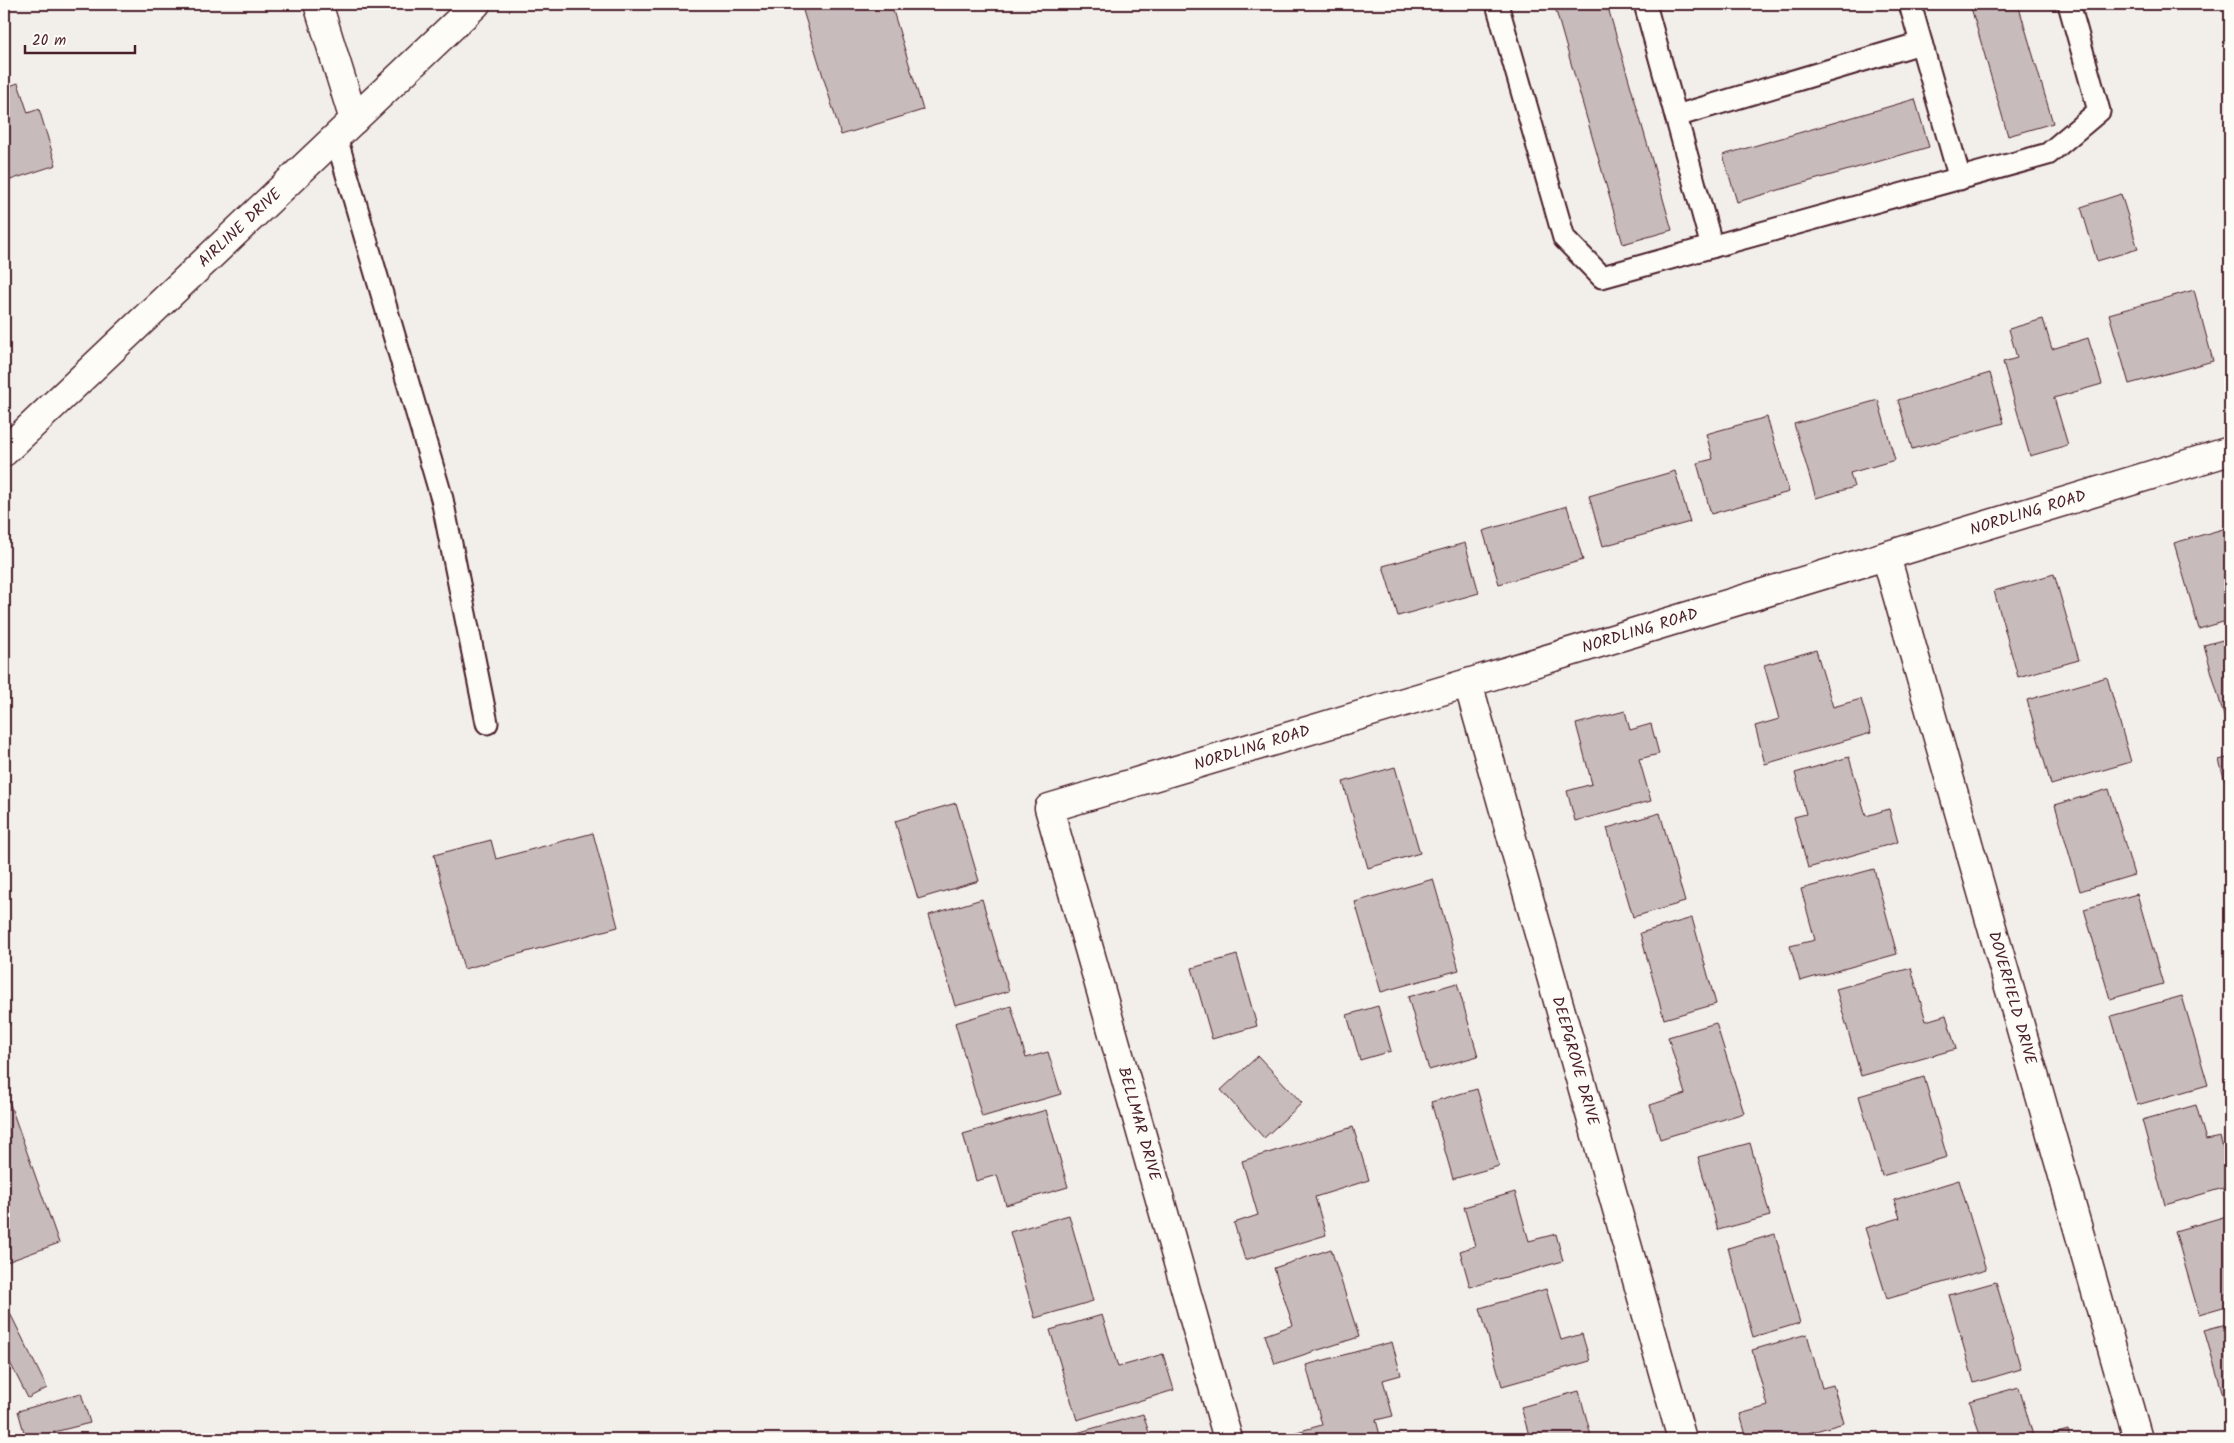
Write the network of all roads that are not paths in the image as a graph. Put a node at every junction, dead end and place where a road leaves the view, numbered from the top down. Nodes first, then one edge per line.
1 (318, 4) edge
2 (476, 4) edge
3 (1497, 4) edge
4 (1645, 4) edge
5 (1910, 4) edge
6 (2069, 4) edge
7 (1921, 42) junction
8 (1676, 116) junction
9 (345, 129) junction
10 (1960, 179) junction
11 (1712, 247) junction
12 (2230, 451) edge
13 (4, 452) edge
14 (1886, 556) junction
15 (1468, 683) junction
16 (487, 723) dead end
17 (1049, 808) joint
18 (1228, 1439) edge
19 (1682, 1439) edge
20 (2138, 1439) edge

1 - 9 street
2 - 9 street, AIRLINE DRIVE
3 - 11 lane
4 - 8 lane
5 - 7 lane
6 - 10 lane
7 - 8 lane
7 - 10 lane
8 - 11 lane
9 - 13 street, AIRLINE DRIVE
9 - 16 lane
10 - 11 lane
12 - 14 street, NORDLING ROAD
14 - 15 street, NORDLING ROAD
14 - 20 street, DOVERFIELD DRIVE
15 - 17 street, NORDLING ROAD
15 - 19 street, DEEPGROVE DRIVE
17 - 18 street, BELLMAR DRIVE

